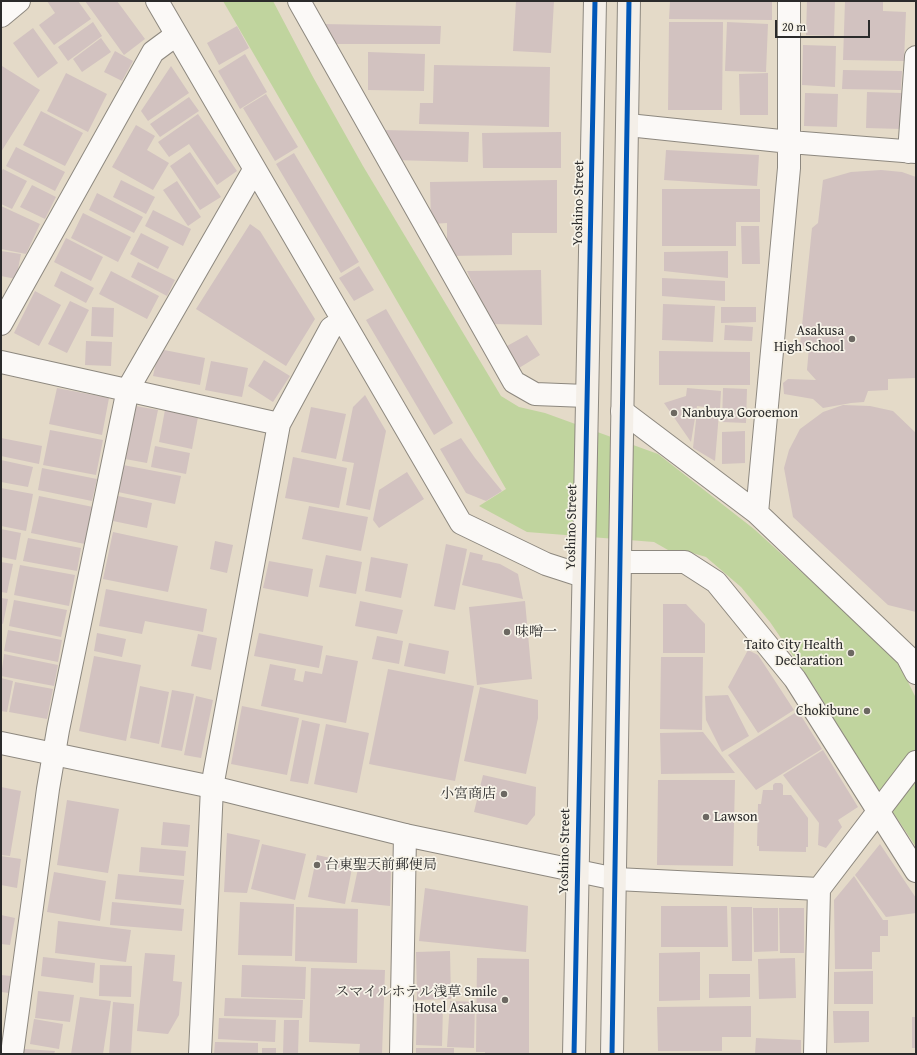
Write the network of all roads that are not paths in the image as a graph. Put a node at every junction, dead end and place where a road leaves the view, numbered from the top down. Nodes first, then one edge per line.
1 (19, 1) edge
2 (157, 1) edge
3 (299, 1) edge
4 (595, 1) edge
5 (629, 1) edge
6 (789, 1) edge
7 (1, 16) edge
8 (176, 35) junction
9 (916, 57) edge
10 (628, 125) junction
11 (790, 142) junction
12 (913, 152) edge
13 (254, 170) junction
14 (342, 321) junction
15 (1, 324) edge
16 (1, 362) edge
17 (128, 389) junction
18 (586, 396) junction
19 (622, 411) junction
20 (279, 424) junction
21 (757, 513) junction
22 (621, 562) junction
23 (583, 576) junction
24 (916, 672) edge
25 (1, 743) edge
26 (54, 755) junction
27 (916, 762) edge
28 (212, 787) junction
29 (878, 813) junction
30 (405, 835) junction
31 (577, 870) junction
32 (916, 871) edge
33 (616, 879) junction
34 (819, 889) junction
35 (12, 1054) edge
36 (200, 1054) edge
37 (401, 1054) edge
38 (574, 1054) edge
39 (612, 1054) edge
40 (815, 1054) edge

1 - 7 street
2 - 8 street
3 - 18 street
4 - 18 main road, Yoshino Street
5 - 10 main road
6 - 11 street
8 - 13 street
8 - 15 street
9 - 12 street
10 - 11 street
10 - 19 main road
11 - 12 street
11 - 21 street
13 - 14 street
13 - 17 street
14 - 20 street
14 - 23 street
16 - 17 street
17 - 20 street
17 - 26 street
18 - 23 main road, Yoshino Street
19 - 21 street
19 - 22 main road
20 - 28 street
21 - 24 street
22 - 29 street
22 - 33 main road
23 - 31 main road, Yoshino Street
25 - 26 street
26 - 28 street
26 - 35 street
27 - 29 street
28 - 30 street
28 - 36 street
29 - 32 street
29 - 34 street
30 - 31 street
30 - 37 street
31 - 33 street
31 - 38 main road, Yoshino Street
33 - 34 street
33 - 39 main road
34 - 40 street

